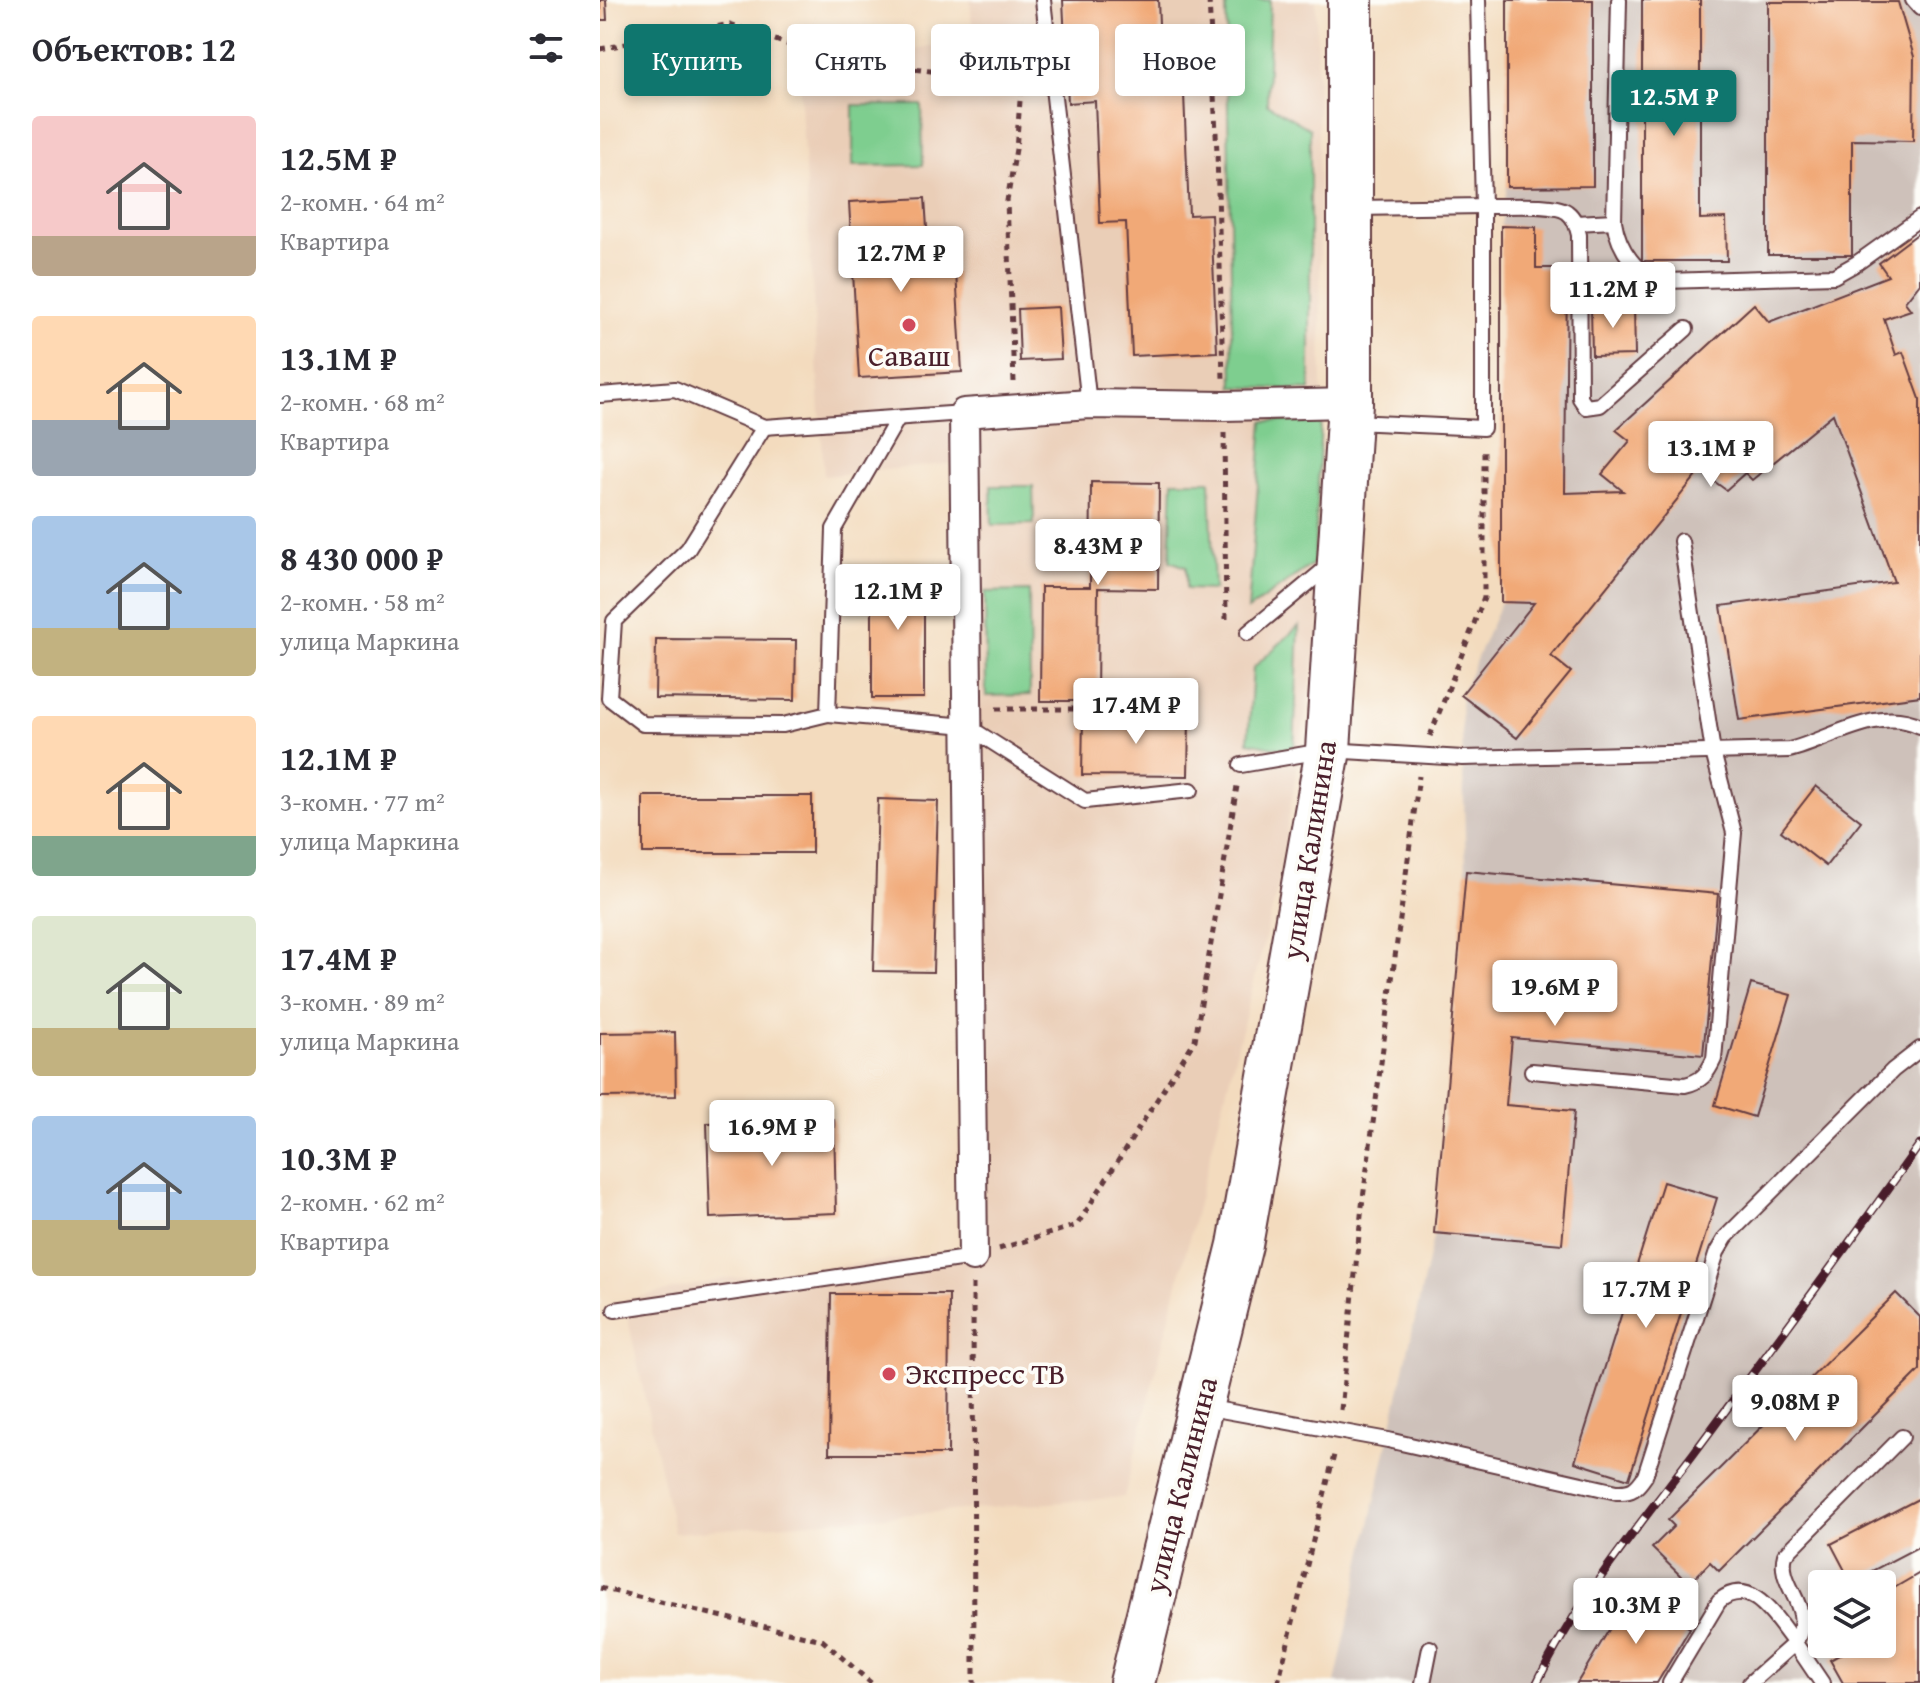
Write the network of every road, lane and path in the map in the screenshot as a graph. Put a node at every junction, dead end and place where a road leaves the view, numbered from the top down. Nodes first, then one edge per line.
1 (1043, 0) edge
2 (1209, 0) edge
3 (1350, 0) edge
4 (1478, 0) edge
5 (1619, 0) edge
6 (1913, 0) edge
7 (1920, 8) edge
8 (600, 49) edge
9 (931, 71) edge
10 (1021, 96) edge
11 (1483, 206) junction
12 (1351, 208) junction
13 (1920, 218) edge
14 (1614, 221) junction
15 (1576, 223) junction
16 (1686, 329) dead end
17 (600, 395) edge
18 (1089, 404) junction
19 (1224, 406) junction
20 (1015, 409) junction
21 (964, 413) junction
22 (1350, 413) junction
23 (898, 418) junction
24 (764, 427) junction
25 (1483, 428) junction
26 (1681, 541) dead end
27 (1339, 557) junction
28 (1226, 619) dead end
29 (1248, 633) dead end
30 (1115, 706) dead end
31 (828, 714) junction
32 (967, 718) junction
33 (1920, 726) edge
34 (1328, 750) junction
35 (1713, 752) junction
36 (1422, 756) junction
37 (1241, 765) joint
38 (1191, 790) dead end
39 (1920, 1049) edge
40 (1532, 1071) dead end
41 (973, 1257) junction
42 (615, 1310) dead end
43 (1200, 1406) junction
44 (1339, 1431) junction
45 (1902, 1437) dead end
46 (600, 1588) edge
47 (1795, 1643) junction
48 (1430, 1648) dead end
49 (871, 1683) edge
50 (974, 1683) edge
51 (1132, 1683) edge
52 (1278, 1683) edge
53 (1423, 1683) edge
54 (1670, 1683) edge
55 (1750, 1683) edge
56 (1822, 1683) edge

1 - 18 lane
2 - 19 path
3 - 12 main road, улица Калинина
4 - 11 lane
5 - 14 lane
6 - 7 lane
8 - 9 path
10 - 20 path
11 - 12 lane
11 - 15 lane
11 - 25 lane
12 - 22 main road, улица Калинина
13 - 14 lane
14 - 15 lane
15 - 16 lane
17 - 24 lane
18 - 19 street
18 - 20 street
19 - 22 street
19 - 28 path
20 - 21 street
21 - 23 lane
21 - 32 street
22 - 25 lane
22 - 27 main road, улица Калинина
23 - 24 lane
23 - 31 lane
24 - 31 lane
25 - 36 path
26 - 35 lane
27 - 29 lane
27 - 34 main road, улица Калинина
30 - 32 path
31 - 32 lane
32 - 38 lane
32 - 41 street
33 - 35 lane
34 - 36 lane
34 - 37 lane
34 - 43 main road, улица Калинина
35 - 36 lane
35 - 40 lane
36 - 44 path
37 - 41 path
39 - 44 lane
41 - 42 lane
41 - 50 path
43 - 44 lane
43 - 51 main road, улица Калинина
44 - 52 path
45 - 47 lane
46 - 49 path
47 - 54 lane
47 - 55 lane
47 - 56 lane
48 - 53 lane

